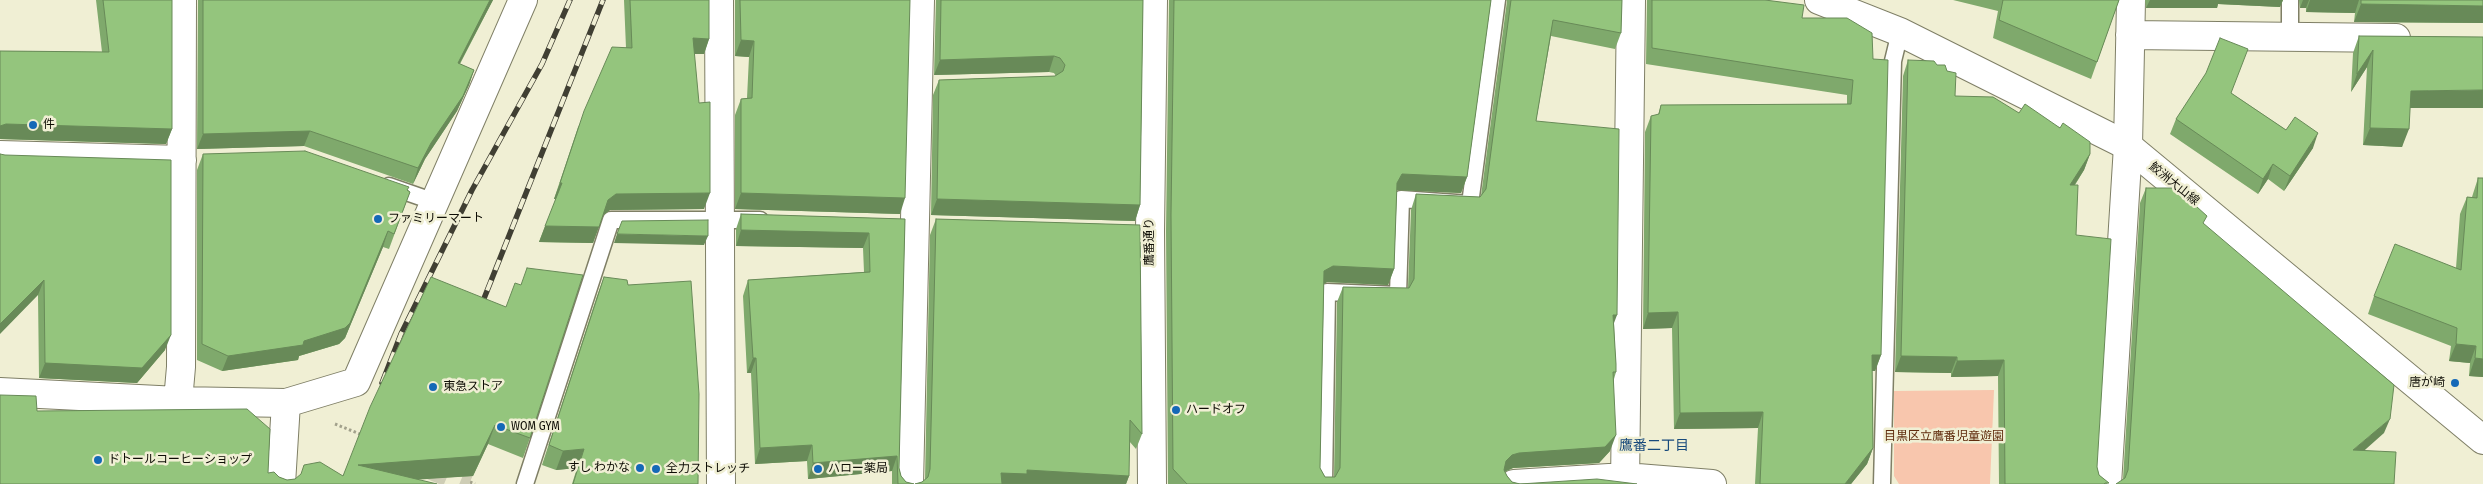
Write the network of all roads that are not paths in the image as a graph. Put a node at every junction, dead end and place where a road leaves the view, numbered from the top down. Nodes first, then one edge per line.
1 (182, 0) edge
2 (523, 0) edge
3 (719, 0) edge
4 (920, 0) edge
5 (1153, 0) edge
6 (1497, 0) edge
7 (1630, 0) edge
8 (1819, 0) edge
9 (2131, 0) edge
10 (2290, 0) edge
11 (1900, 32) junction
12 (2130, 35) junction
13 (2290, 37) junction
14 (2425, 38) edge
15 (2128, 146) junction
16 (0, 155) edge
17 (192, 159) junction
18 (373, 181) edge
19 (435, 202) junction
20 (722, 219) junction
21 (780, 221) edge
22 (0, 392) edge
23 (178, 401) junction
24 (286, 403) junction
25 (2483, 440) edge
26 (1625, 481) edge
27 (281, 484) edge
28 (525, 484) edge
29 (721, 484) edge
30 (909, 484) edge
31 (1152, 484) edge
32 (1324, 484) edge
33 (1514, 484) edge
34 (1712, 484) edge
35 (1882, 484) edge
36 (2107, 484) edge

1 - 17 street
2 - 19 street
3 - 20 street
4 - 30 street
5 - 31 street, 鷹番通り
6 - 32 lane
7 - 26 street
8 - 11 street, 鮫洲大山線
9 - 12 street
10 - 13 lane
11 - 15 street, 鮫洲大山線
11 - 35 lane
12 - 13 street
12 - 15 street
13 - 14 street
15 - 25 street, 鮫洲大山線
15 - 36 street
16 - 17 street
17 - 23 street
18 - 19 lane
19 - 24 street
20 - 21 lane
20 - 28 lane
20 - 29 street
22 - 23 street
23 - 24 street
24 - 27 street
26 - 33 street
26 - 34 street

